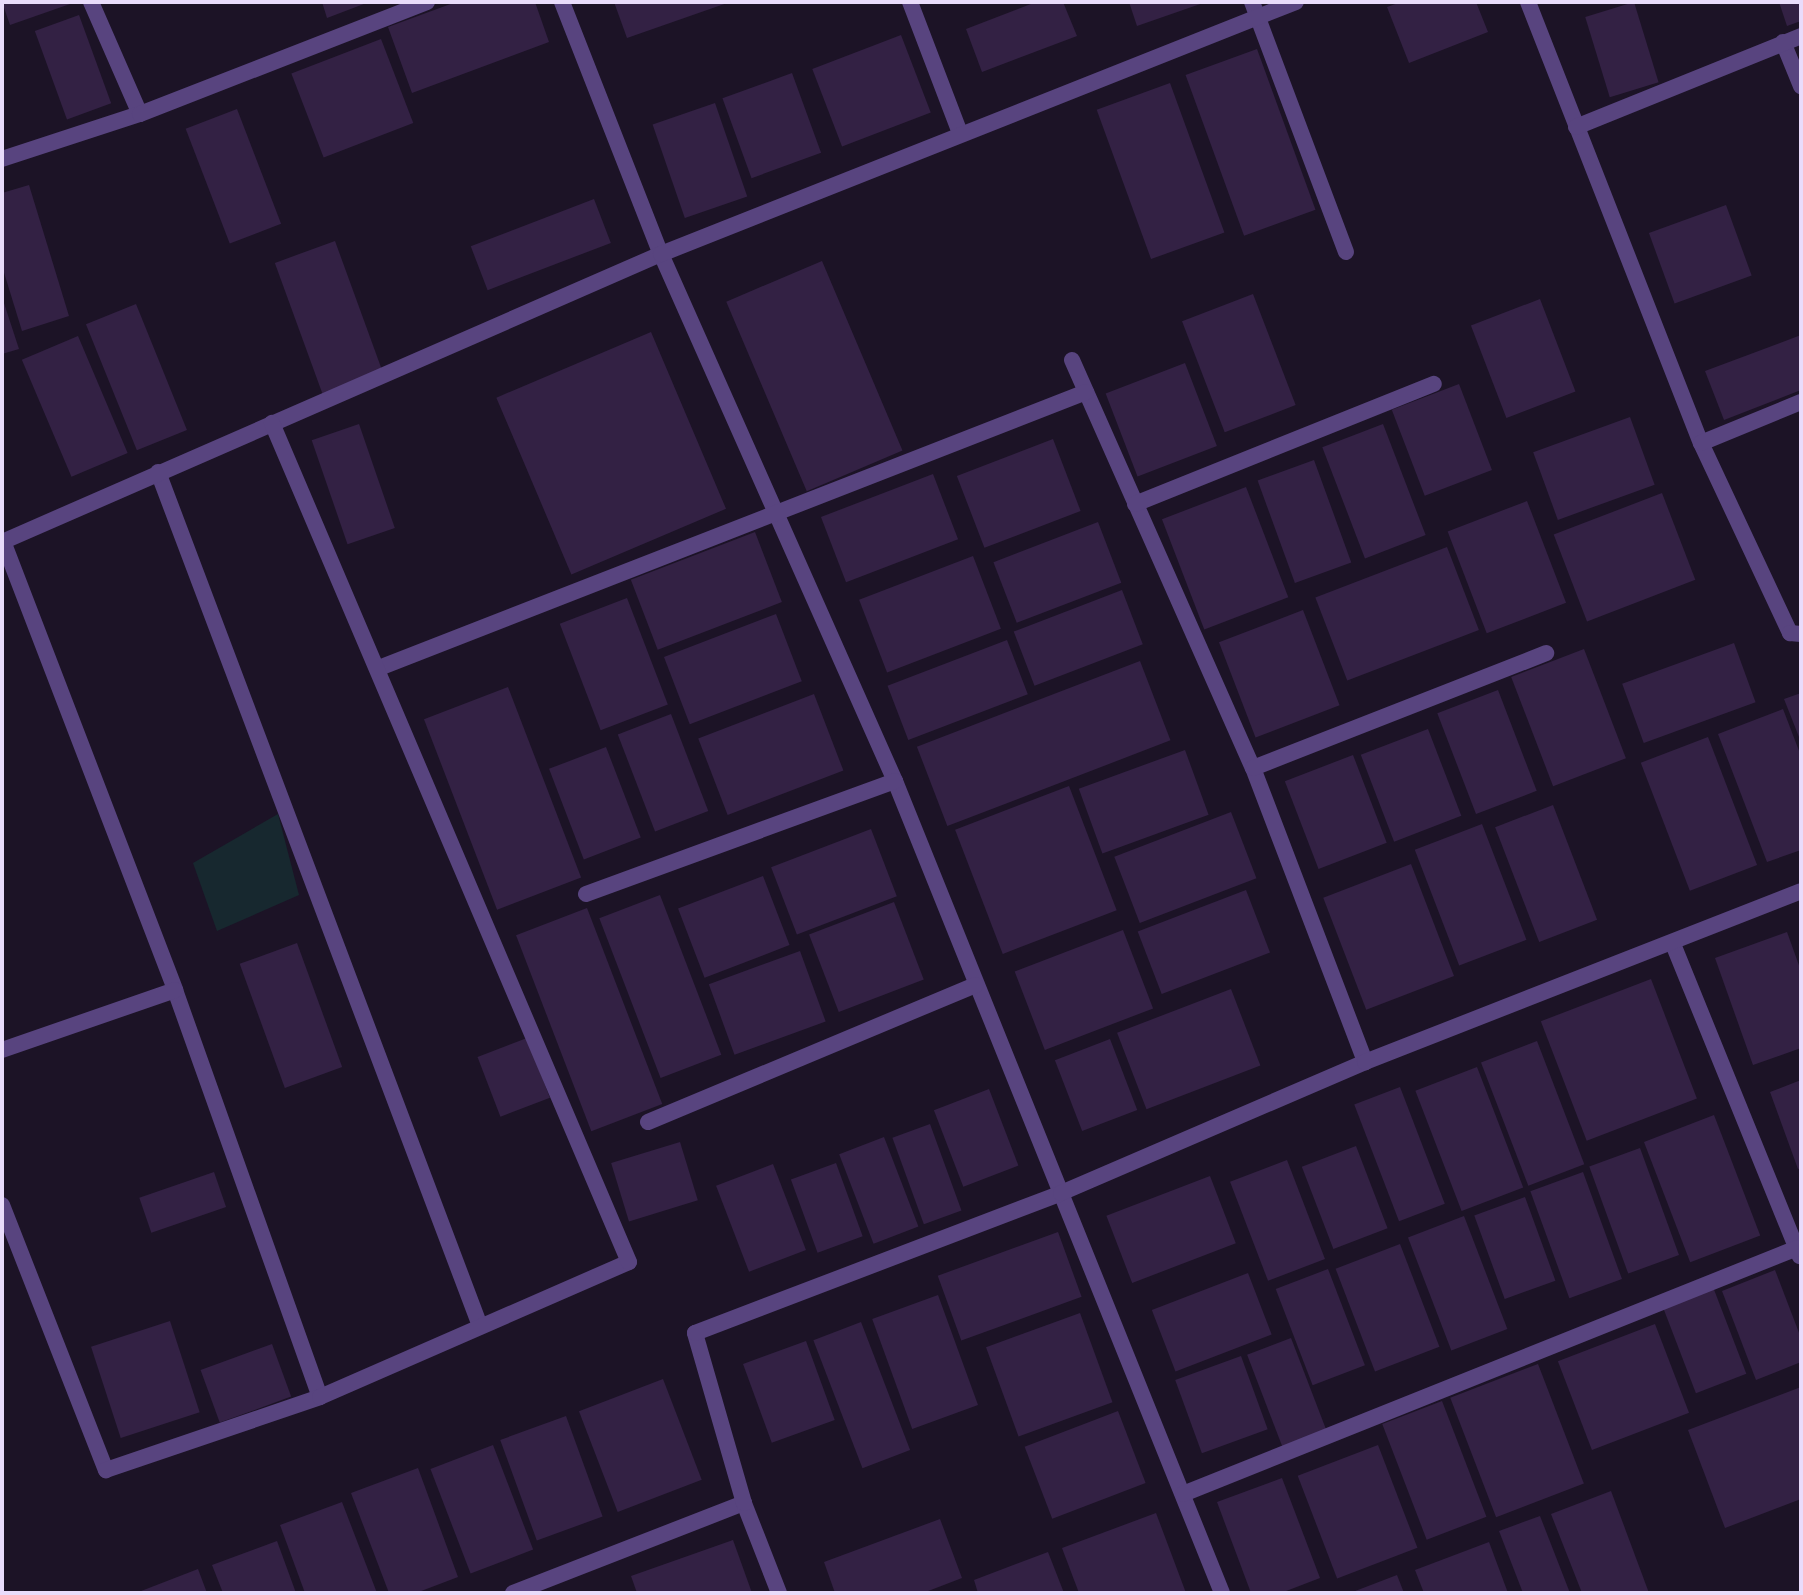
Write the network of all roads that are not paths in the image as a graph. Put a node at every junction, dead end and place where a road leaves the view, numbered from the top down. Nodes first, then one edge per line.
1 (91, 2) edge
2 (427, 2) edge
3 (562, 2) edge
4 (910, 2) edge
5 (1252, 2) edge
6 (1296, 2) edge
7 (1528, 2) edge
8 (1258, 19) junction
9 (1801, 36) edge
10 (1783, 42) junction
11 (1801, 86) edge
12 (140, 114) junction
13 (1576, 127) junction
14 (960, 133) junction
15 (2, 159) edge
16 (1346, 252) dead end
17 (661, 254) junction
18 (1072, 360) dead end
19 (1434, 384) dead end
20 (1086, 392) junction
21 (1801, 402) edge
22 (272, 423) junction
23 (1701, 443) junction
24 (158, 472) junction
25 (1135, 504) junction
26 (773, 515) junction
27 (2, 542) edge
28 (1801, 634) edge
29 (1546, 653) dead end
30 (379, 668) junction
31 (1253, 768) junction
32 (895, 781) junction
33 (1801, 891) edge
34 (586, 894) dead end
35 (1673, 944) junction
36 (976, 985) junction
37 (175, 990) junction
38 (2, 1050) edge
39 (1365, 1062) junction
40 (648, 1122) dead end
41 (1061, 1193) junction
42 (2, 1205) edge
43 (1799, 1252) edge
44 (480, 1326) junction
45 (320, 1397) junction
46 (1183, 1494) junction
47 (744, 1503) junction
48 (513, 1593) edge
49 (779, 1593) edge
50 (1222, 1593) edge

1 - 12 street
2 - 12 street
3 - 17 street
4 - 14 street
5 - 8 street
6 - 8 street
7 - 13 street
8 - 14 street
8 - 16 street
9 - 10 street
10 - 11 street
10 - 13 street
12 - 15 street
13 - 23 street
14 - 17 street
17 - 22 street
17 - 26 street
18 - 20 street
19 - 25 street
20 - 25 street
20 - 26 street
21 - 23 street
22 - 24 street
22 - 30 street
23 - 28 street
24 - 27 street
24 - 44 street
25 - 31 street
26 - 30 street
26 - 32 street
27 - 37 street
29 - 31 street
30 - 44 street
31 - 39 street
32 - 34 street
32 - 36 street
33 - 35 street
35 - 39 street
35 - 43 street
36 - 40 street
36 - 41 street
37 - 38 street
37 - 45 street
39 - 41 street
41 - 46 street
41 - 47 street
42 - 45 street
43 - 46 street
44 - 45 street
46 - 50 street
47 - 48 street
47 - 49 street

